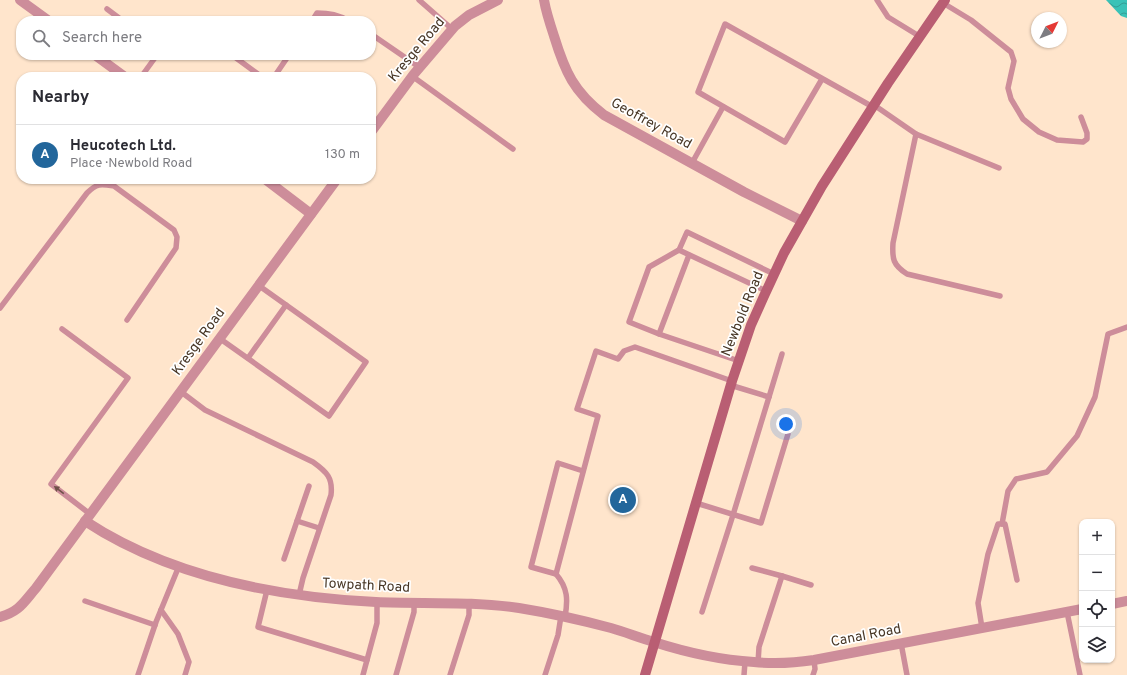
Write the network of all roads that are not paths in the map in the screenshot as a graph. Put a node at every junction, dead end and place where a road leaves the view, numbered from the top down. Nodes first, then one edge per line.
1 (20, 0) edge
2 (419, 0) edge
3 (498, 0) edge
4 (544, 0) edge
5 (877, 0) edge
6 (885, 0) edge
7 (944, 2) edge
8 (881, 6) junction
9 (107, 9) dead end
10 (42, 16) edge
11 (116, 16) edge
12 (316, 16) edge
13 (339, 16) edge
14 (452, 29) junction
15 (919, 36) junction
16 (376, 37) edge
17 (102, 60) edge
18 (153, 60) edge
19 (239, 60) edge
20 (286, 60) edge
21 (419, 67) junction
22 (118, 72) edge
23 (145, 72) edge
24 (255, 72) edge
25 (277, 72) edge
26 (412, 76) junction
27 (822, 79) junction
28 (873, 106) junction
29 (723, 107) junction
30 (1081, 117) dead end
31 (376, 125) edge
32 (916, 134) junction
33 (513, 149) dead end
34 (692, 163) junction
35 (999, 168) dead end
36 (271, 184) edge
37 (333, 184) edge
38 (311, 214) junction
39 (802, 221) junction
40 (679, 250) junction
41 (689, 255) junction
42 (774, 274) junction
43 (258, 285) junction
44 (766, 291) junction
45 (1000, 296) dead end
46 (286, 305) junction
47 (0, 308) edge
48 (127, 320) dead end
49 (1127, 327) edge
50 (62, 329) dead end
51 (659, 334) junction
52 (219, 338) junction
53 (782, 354) dead end
54 (248, 358) junction
55 (739, 362) junction
56 (731, 383) junction
57 (180, 391) junction
58 (769, 398) junction
59 (788, 434) dead end
60 (583, 471) junction
61 (309, 486) dead end
62 (696, 503) junction
63 (733, 515) junction
64 (87, 518) junction
65 (297, 521) junction
66 (1002, 524) junction
67 (320, 528) junction
68 (284, 559) dead end
69 (179, 566) junction
70 (752, 568) dead end
71 (556, 574) junction
72 (782, 576) junction
73 (1017, 580) dead end
74 (811, 585) dead end
75 (267, 590) junction
76 (299, 595) junction
77 (86, 601) dead end
78 (1127, 601) edge
79 (377, 602) junction
80 (414, 603) junction
81 (470, 603) junction
82 (1115, 603) edge
83 (161, 610) junction
84 (1079, 610) edge
85 (702, 612) dead end
86 (1068, 612) junction
87 (0, 617) edge
88 (563, 617) junction
89 (154, 625) junction
90 (982, 628) junction
91 (655, 643) junction
92 (901, 643) junction
93 (367, 660) junction
94 (814, 660) junction
95 (745, 662) junction
96 (758, 663) junction
97 (138, 675) edge
98 (185, 675) edge
99 (363, 675) edge
100 (396, 675) edge
101 (450, 675) edge
102 (545, 675) edge
103 (645, 675) edge
104 (744, 675) edge
105 (813, 675) edge
106 (907, 675) edge
107 (1080, 675) edge

1 - 10 street
2 - 14 lane
3 - 14 street, Kresge Road
4 - 34 street, Geoffrey Road
5 - 8 lane
6 - 8 lane
7 - 15 main road, Newbold Road
7 - 30 lane
8 - 15 lane
9 - 11 lane
12 - 13 lane
14 - 21 street, Kresge Road
15 - 28 main road, Newbold Road
16 - 21 lane
17 - 22 street
18 - 23 lane
19 - 24 lane
20 - 25 lane
21 - 26 street, Kresge Road
26 - 31 street, Kresge Road
26 - 33 lane
27 - 28 lane
27 - 29 lane
27 - 29 lane
28 - 32 lane
28 - 39 main road, Newbold Road
29 - 34 lane
32 - 35 lane
32 - 45 lane
34 - 39 street, Geoffrey Road
36 - 38 street
37 - 38 street, Kresge Road
38 - 43 street, Kresge Road
39 - 42 main road, Newbold Road
40 - 41 lane
40 - 42 lane
40 - 51 lane
41 - 44 lane
41 - 51 lane
42 - 44 main road, Newbold Road
43 - 46 lane
43 - 52 street, Kresge Road
44 - 55 main road, Newbold Road
46 - 54 lane
46 - 54 lane
47 - 48 lane
49 - 66 lane
64 -> 50 lane
51 - 55 lane
52 - 54 lane
52 - 57 street, Kresge Road
53 - 58 lane
55 - 56 main road, Newbold Road
56 - 58 lane
56 - 60 lane
56 - 62 main road, Newbold Road
57 - 64 street, Kresge Road
57 - 67 lane
58 - 63 lane
59 - 63 lane
60 - 71 lane
60 - 71 lane
61 - 65 lane
62 - 63 lane
62 - 91 main road, Newbold Road
63 - 85 lane
64 - 69 street, Towpath Road
64 - 87 street, Kresge Road
65 - 67 lane
65 - 68 lane
66 - 73 lane
66 - 90 lane
67 - 76 lane
69 - 75 street, Towpath Road
69 - 83 lane
70 - 72 lane
71 - 88 lane
72 - 74 lane
72 - 96 lane
75 - 76 street, Towpath Road
75 - 93 lane
76 - 79 street, Towpath Road
77 - 89 lane
78 - 82 street
79 - 80 street, Towpath Road
79 - 93 lane
80 - 81 street, Towpath Road
80 - 100 lane
81 - 88 street, Towpath Road
81 - 101 lane
83 - 89 lane
83 - 98 lane
84 - 86 street, Canal Road
86 - 90 street, Canal Road
86 - 107 lane
88 - 91 street, Towpath Road
88 - 102 lane
89 - 97 lane
90 - 92 street, Canal Road
91 - 95 street, Canal Road
91 - 103 main road, Newbold Road
92 - 94 street, Canal Road
92 - 106 lane
93 - 99 lane
94 - 96 street, Canal Road
94 - 105 lane
95 - 96 street, Canal Road
95 - 104 lane

